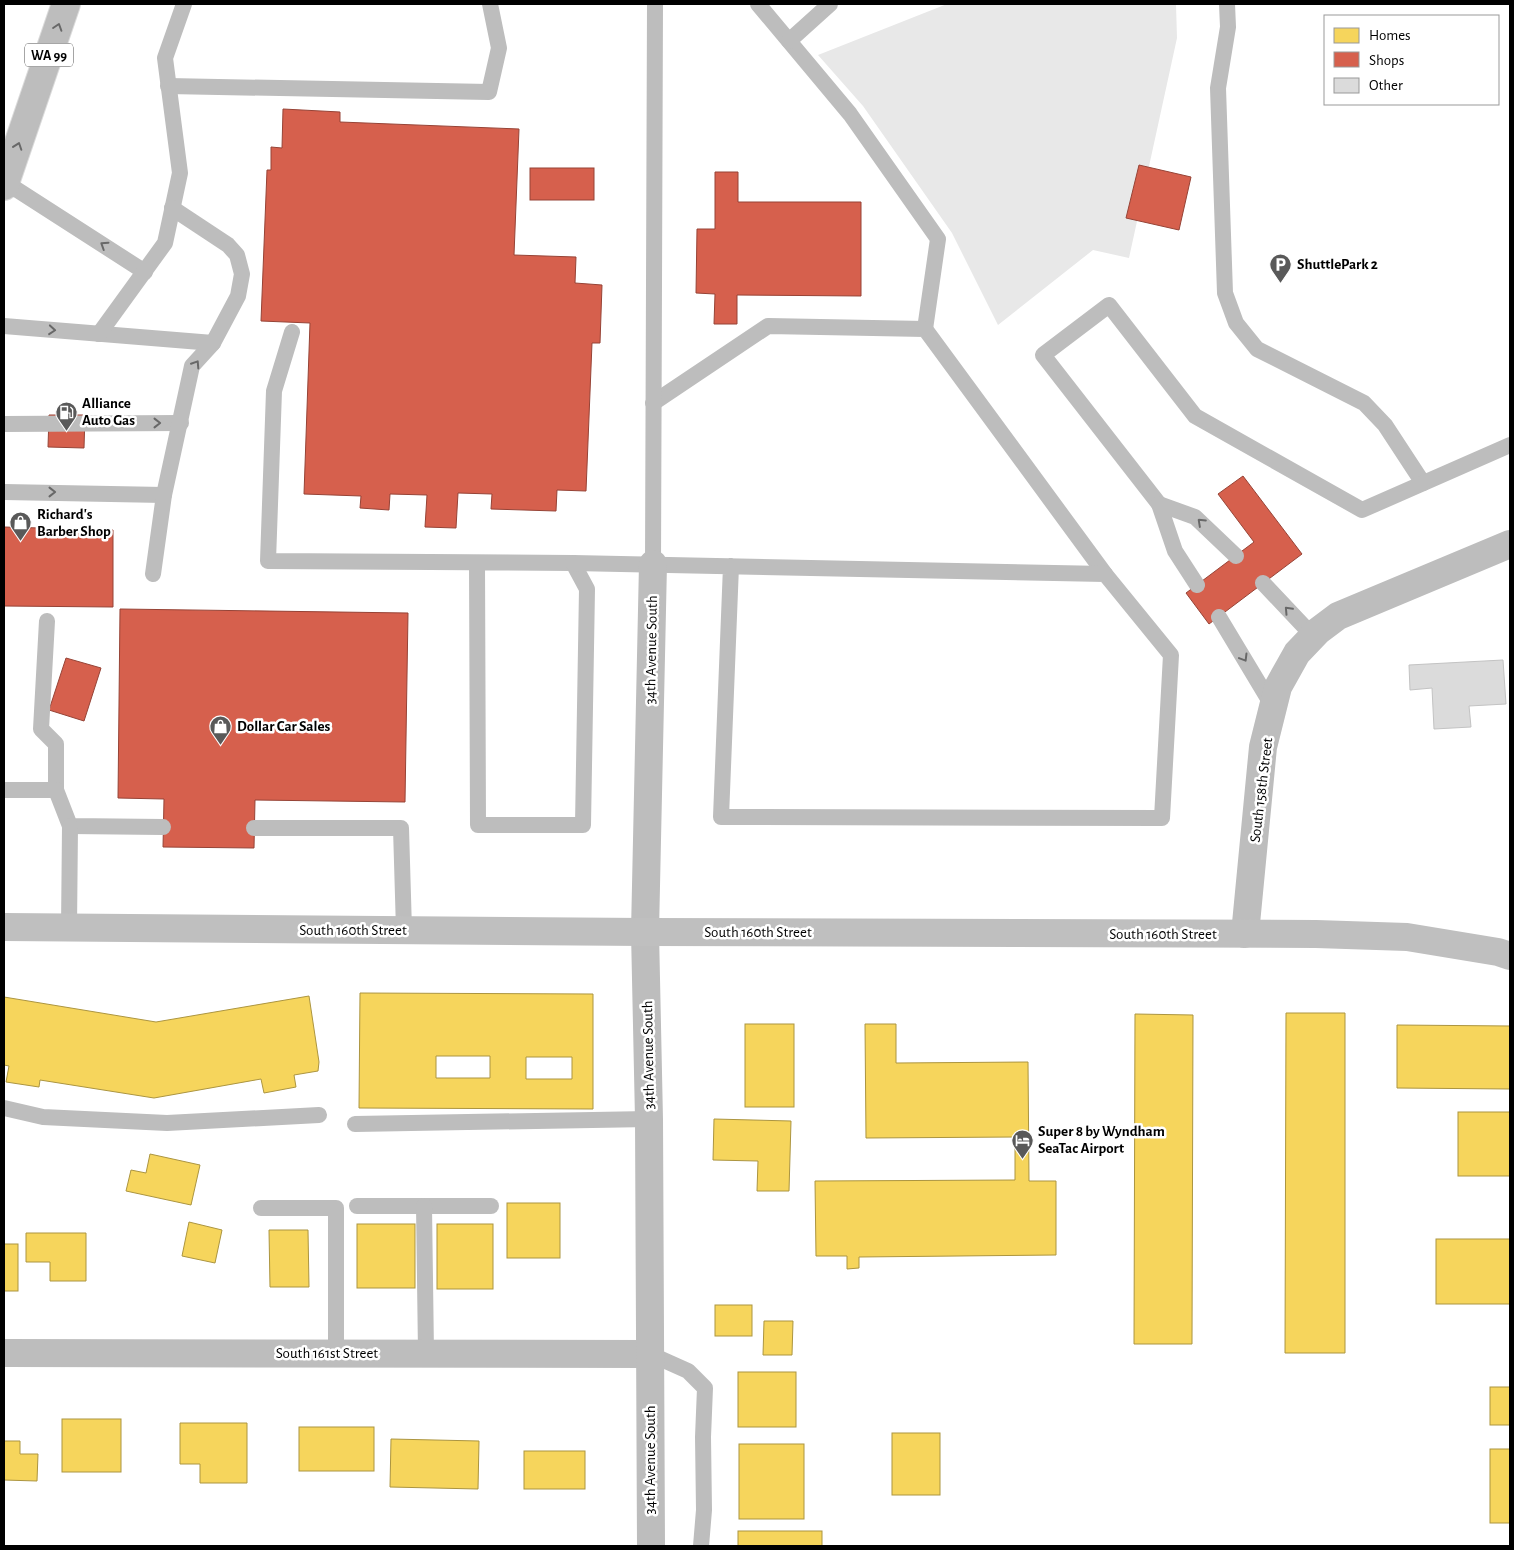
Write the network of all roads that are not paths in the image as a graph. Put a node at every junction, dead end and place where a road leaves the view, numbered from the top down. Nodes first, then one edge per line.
1 (66, 4) edge
2 (184, 4) edge
3 (490, 4) edge
4 (655, 4) edge
5 (758, 4) edge
6 (830, 4) edge
7 (1227, 4) edge
8 (789, 41) junction
9 (168, 86) junction
10 (4, 184) edge
11 (172, 208) junction
12 (145, 272) junction
13 (4, 326) edge
14 (925, 329) junction
15 (292, 332) dead end
16 (99, 334) junction
17 (213, 343) junction
18 (653, 403) junction
19 (181, 423) junction
20 (4, 424) edge
21 (1510, 446) edge
22 (1423, 483) junction
23 (4, 492) edge
24 (164, 495) junction
25 (1159, 504) junction
26 (1510, 544) edge
27 (1236, 556) dead end
28 (477, 562) junction
29 (574, 563) junction
30 (653, 564) junction
31 (731, 566) junction
32 (153, 574) dead end
33 (1106, 574) junction
34 (1263, 583) dead end
35 (1197, 585) dead end
36 (1219, 617) dead end
37 (47, 621) dead end
38 (1313, 636) junction
39 (1273, 706) junction
40 (4, 790) edge
41 (56, 790) junction
42 (70, 826) junction
43 (164, 827) dead end
44 (254, 828) dead end
45 (4, 927) edge
46 (69, 928) junction
47 (404, 930) junction
48 (645, 932) junction
49 (1245, 934) junction
50 (1510, 956) edge
51 (4, 1108) edge
52 (319, 1115) dead end
53 (649, 1119) junction
54 (355, 1124) dead end
55 (357, 1206) dead end
56 (424, 1206) junction
57 (491, 1206) dead end
58 (261, 1208) dead end
59 (4, 1353) edge
60 (336, 1353) junction
61 (426, 1353) junction
62 (650, 1354) junction
63 (651, 1546) edge
64 (701, 1546) edge

10 -> 1 street, WA 99
2 - 9 lane
3 - 9 lane
4 - 18 lane
5 - 8 lane
6 - 8 lane
7 - 22 lane
8 - 14 lane
9 - 11 lane
12 -> 10 lane
11 - 12 lane
11 - 17 lane
12 - 16 lane
13 -> 16 lane
14 - 18 lane
14 - 33 lane
15 - 28 lane
16 - 17 lane
19 -> 17 lane
18 - 30 lane
20 -> 19 lane
19 - 24 lane
21 - 22 lane
22 - 25 lane
23 -> 24 lane
24 - 32 lane
27 -> 25 lane
25 - 35 lane
26 - 38 street, South 158th Street
28 - 29 lane
28 - 29 lane
29 - 30 lane
30 - 31 lane
30 - 48 street, 34th Avenue South
31 - 33 lane
31 - 33 lane
38 -> 34 lane
36 -> 39 lane
37 - 41 lane
38 - 39 street, South 158th Street
39 - 49 street, South 158th Street
40 - 41 lane
41 - 42 lane
42 - 43 lane
42 - 46 lane
44 - 47 lane
45 - 46 main road, South 160th Street
46 - 47 main road, South 160th Street
47 - 48 main road, South 160th Street
48 - 49 main road, South 160th Street
48 - 53 street, 34th Avenue South
49 - 50 main road, South 160th Street
51 - 52 lane
53 - 54 lane
53 - 62 street, 34th Avenue South
55 - 56 lane
56 - 57 lane
56 - 61 lane
58 - 60 lane
59 - 60 street, South 161st Street
60 - 61 street, South 161st Street
61 - 62 street, South 161st Street
62 - 63 street, 34th Avenue South
62 - 64 lane

